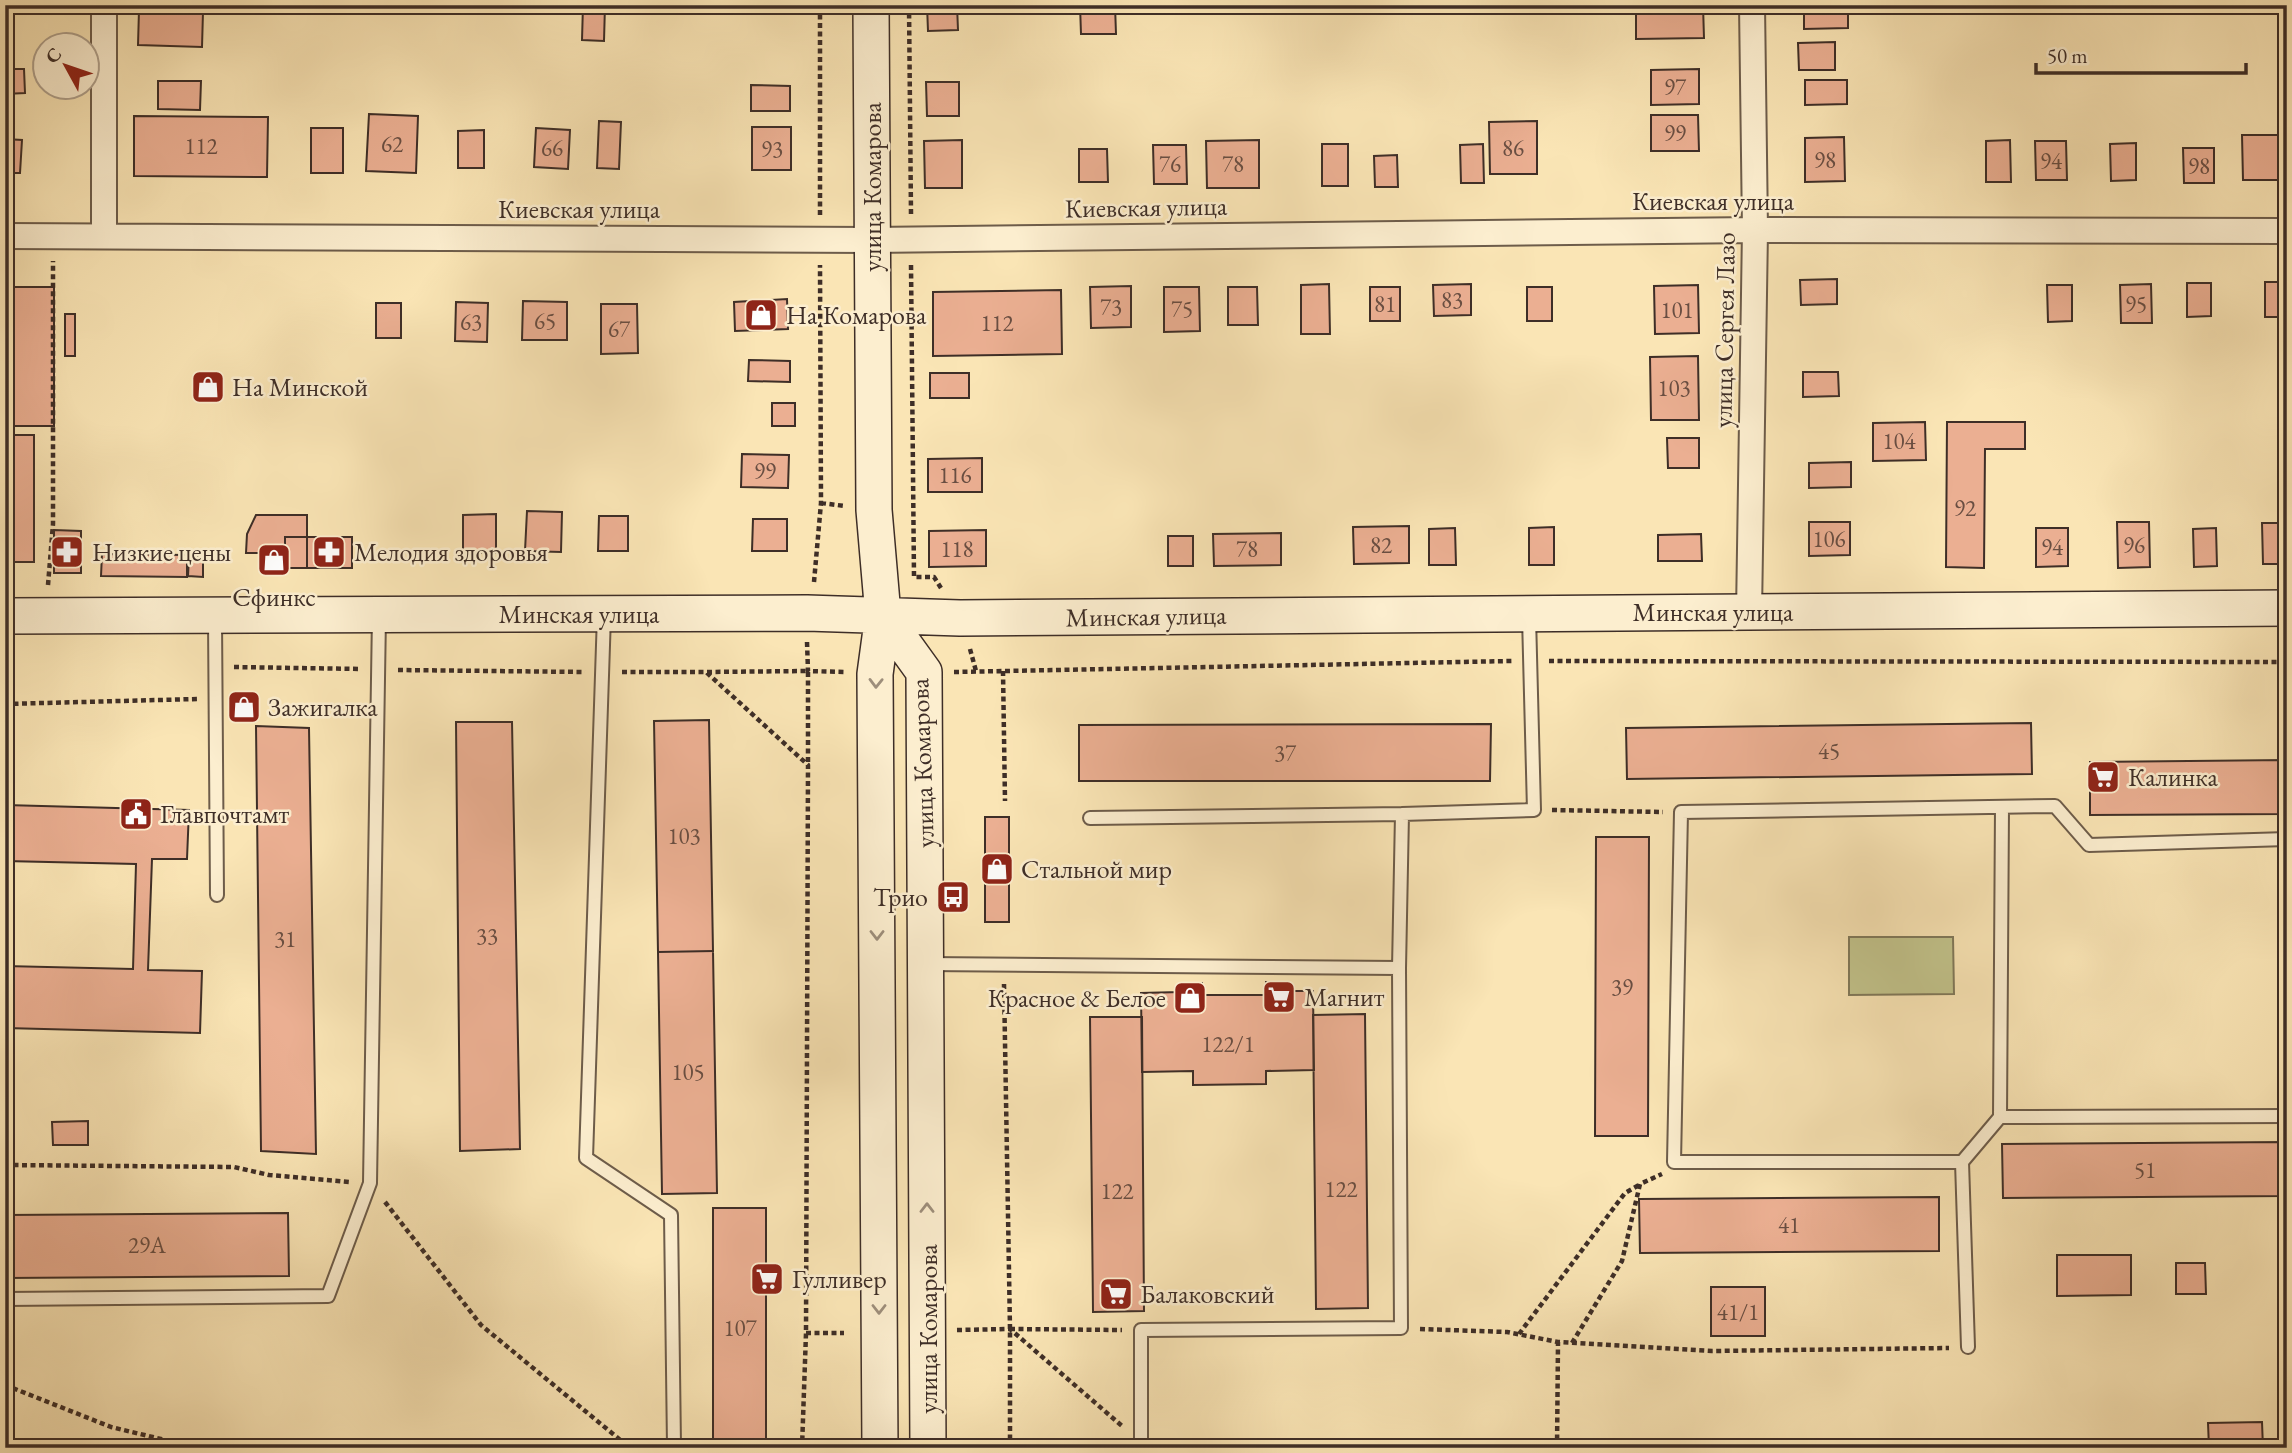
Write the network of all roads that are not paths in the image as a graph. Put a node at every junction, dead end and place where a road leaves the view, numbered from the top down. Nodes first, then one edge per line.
1 (104, 5) edge
2 (871, 5) edge
3 (1752, 5) edge
4 (1755, 230) junction
5 (2287, 231) edge
6 (5, 236) edge
7 (104, 236) junction
8 (872, 240) junction
9 (2287, 607) edge
10 (604, 613) junction
11 (1529, 613) junction
12 (1749, 613) junction
13 (380, 614) junction
14 (215, 615) junction
15 (883, 615) junction
16 (5, 616) edge
17 (2002, 807) junction
18 (1402, 814) junction
19 (1090, 818) dead end
20 (2287, 839) edge
21 (216, 895) dead end
22 (926, 964) junction
23 (1399, 968) junction
24 (2287, 1116) edge
25 (2000, 1117) junction
26 (1962, 1163) junction
27 (5, 1299) edge
28 (1968, 1347) road end
29 (1141, 1445) edge
30 (673, 1448) edge
31 (880, 1448) edge
32 (928, 1448) edge

1 - 7 street
2 - 8 main road, улица Комарова
3 - 4 street, улица Сергея Лазо
4 - 5 street, Киевская улица
4 - 8 street, Киевская улица
4 - 12 street, улица Сергея Лазо
6 - 7 street, Киевская улица
7 - 8 street, Киевская улица
8 - 15 main road, улица Комарова
9 - 12 main road, Минская улица
10 - 13 main road, Минская улица
10 - 15 main road, Минская улица
10 - 30 lane
11 - 12 main road, Минская улица
11 - 15 main road, Минская улица
11 - 18 lane
13 - 14 main road, Минская улица
13 - 27 lane
14 - 16 main road, Минская улица
14 - 21 lane
15 - 22 main road, улица Комарова
15 -> 31 main road
17 - 20 lane
17 - 25 lane
17 - 26 lane
18 - 19 lane
18 - 23 lane
22 - 23 lane
32 -> 22 main road, улица Комарова
23 - 29 lane
24 - 25 lane
25 - 26 lane
26 - 28 lane

